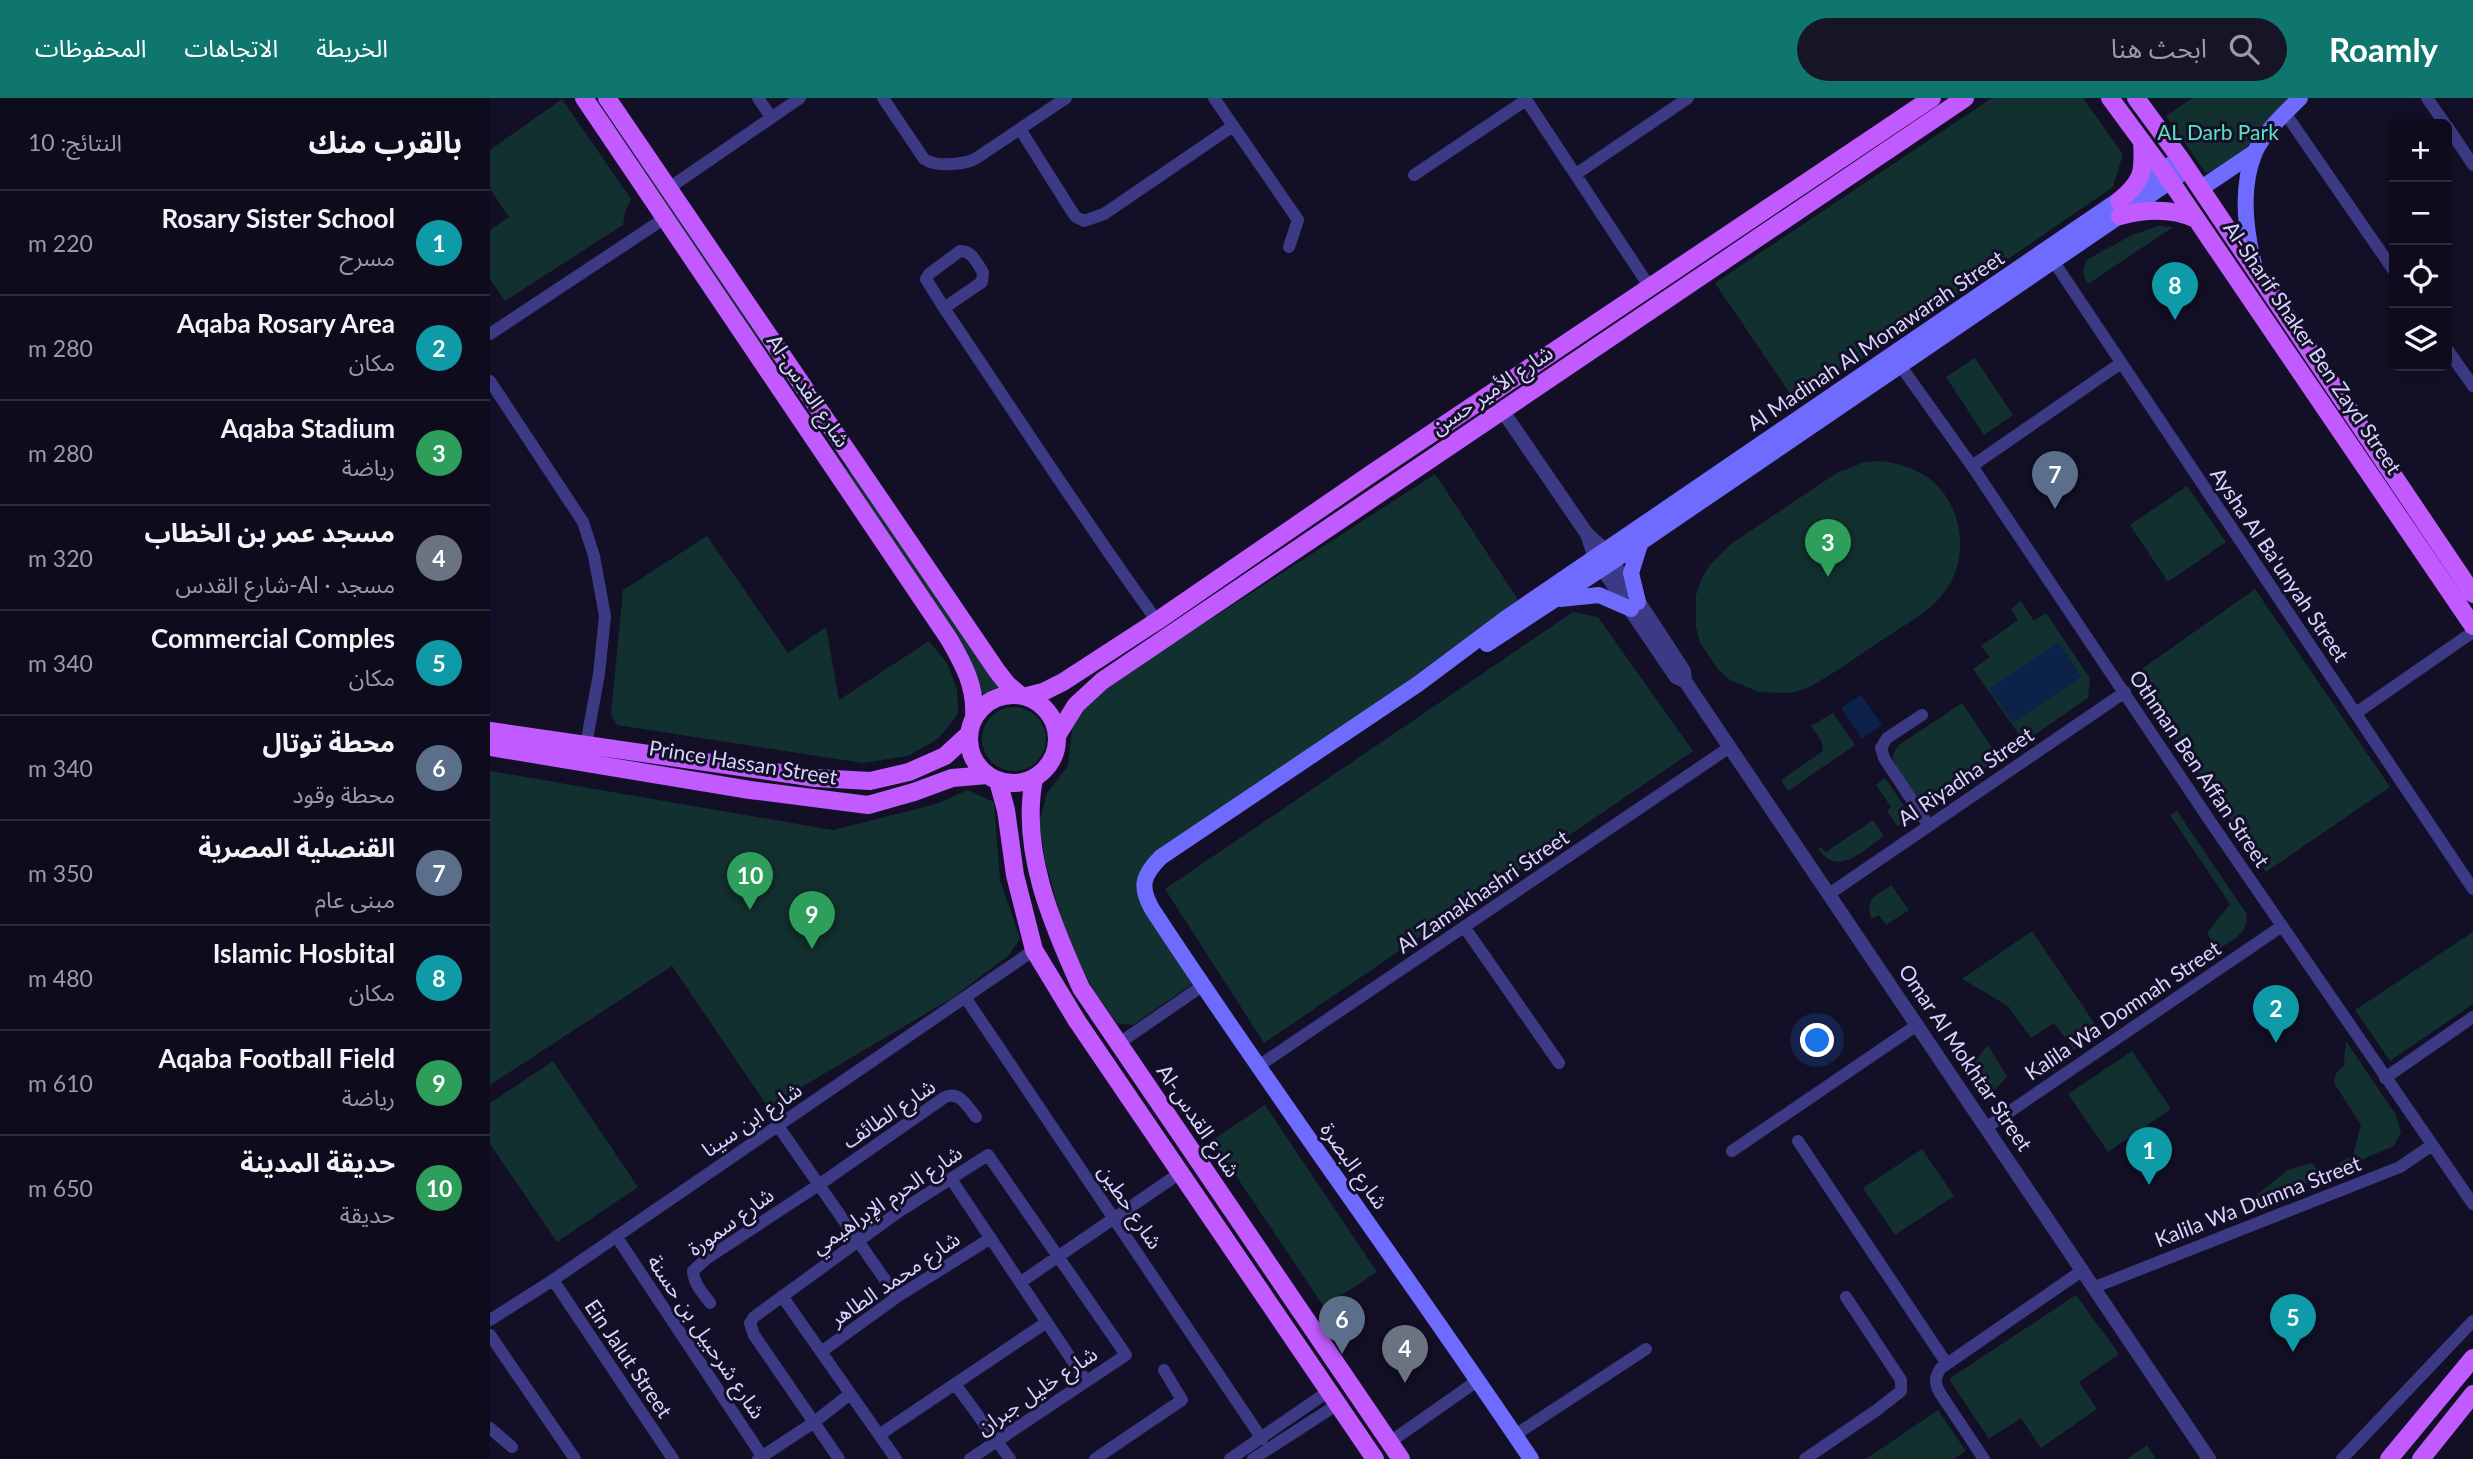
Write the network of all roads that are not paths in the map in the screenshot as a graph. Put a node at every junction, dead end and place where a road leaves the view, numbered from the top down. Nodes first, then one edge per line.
1 (758, 98) edge
2 (800, 98) edge
3 (883, 98) edge
4 (1066, 98) edge
5 (1214, 98) edge
6 (1688, 98) edge
7 (1932, 98) edge
8 (1965, 98) edge
9 (2110, 98) edge
10 (2136, 98) edge
11 (2300, 98) edge
12 (2427, 98) edge
13 (1526, 99) edge
14 (608, 100) edge
15 (589, 106) edge
16 (2285, 113) junction
17 (771, 117) junction
18 (2442, 119) edge
19 (1233, 126) junction
20 (1020, 129) junction
21 (2452, 134) edge
22 (2142, 141) junction
23 (2255, 152) junction
24 (2183, 164) junction
25 (2473, 165) edge
26 (1576, 174) junction
27 (1414, 175) dead end
28 (2167, 176) junction
29 (669, 188) junction
30 (2200, 189) junction
31 (2120, 209) junction
32 (665, 218) junction
33 (2196, 219) junction
34 (1755, 229) junction
35 (1289, 247) dead end
36 (2054, 262) junction
37 (2389, 264) edge
38 (2257, 273) junction
39 (1649, 286) junction
40 (944, 308) junction
41 (490, 334) edge
42 (2452, 356) edge
43 (1897, 360) junction
44 (2121, 363) junction
45 (490, 381) edge
46 (2473, 386) edge
47 (815, 404) junction
48 (1502, 410) junction
49 (798, 416) junction
50 (1972, 466) junction
51 (1380, 468) junction
52 (1392, 483) junction
53 (2396, 495) junction
54 (1642, 541) junction
55 (1603, 560) junction
56 (2471, 589) edge
57 (1554, 600) junction
58 (1634, 606) junction
59 (1157, 621) junction
60 (2473, 626) edge
61 (2473, 632) edge
62 (1418, 684) junction
63 (2125, 692) junction
64 (1023, 696) junction
65 (2356, 713) junction
66 (1922, 715) dead end
67 (972, 725) junction
68 (490, 731) edge
69 (1058, 734) junction
70 (490, 747) edge
71 (1730, 747) junction
72 (585, 753) junction
73 (992, 778) junction
74 (1034, 779) junction
75 (1929, 826) junction
76 (2473, 889) edge
77 (1829, 894) junction
78 (2282, 926) junction
79 (1465, 928) junction
80 (1034, 950) junction
81 (1202, 986) junction
82 (965, 997) junction
83 (2473, 1017) edge
84 (1917, 1025) junction
85 (1118, 1044) junction
86 (1559, 1063) dead end
87 (1257, 1067) junction
88 (2385, 1078) junction
89 (976, 1117) dead end
90 (778, 1126) junction
91 (1987, 1127) junction
92 (1798, 1141) dead end
93 (2432, 1146) junction
94 (1732, 1151) dead end
95 (1180, 1173) junction
96 (951, 1179) junction
97 (820, 1184) junction
98 (2473, 1204) edge
99 (1114, 1218) junction
100 (616, 1236) junction
101 (991, 1238) junction
102 (858, 1241) junction
103 (1256, 1247) junction
104 (1060, 1256) junction
105 (1238, 1256) junction
106 (1270, 1267) junction
107 (2083, 1270) junction
108 (552, 1280) junction
109 (1021, 1282) junction
110 (1255, 1282) junction
111 (2095, 1287) junction
112 (782, 1296) junction
113 (897, 1297) junction
114 (1846, 1297) dead end
115 (710, 1303) dead end
116 (490, 1320) edge
117 (2473, 1321) edge
118 (1047, 1322) junction
119 (490, 1335) edge
120 (1646, 1349) dead end
121 (821, 1352) junction
122 (1126, 1355) joint
123 (2473, 1359) edge
124 (1947, 1364) junction
125 (1164, 1370) dead end
126 (1086, 1381) junction
127 (1477, 1381) junction
128 (955, 1384) junction
129 (850, 1394) junction
130 (2473, 1394) edge
131 (1334, 1397) junction
132 (2473, 1416) edge
133 (2454, 1417) junction
134 (813, 1423) junction
135 (490, 1428) edge
136 (879, 1435) junction
137 (1515, 1435) junction
138 (1262, 1438) junction
139 (996, 1441) junction
140 (1390, 1442) junction
141 (512, 1447) dead end
142 (1260, 1457) edge
143 (761, 1458) edge
144 (575, 1459) edge
145 (673, 1459) edge
146 (839, 1459) edge
147 (895, 1459) edge
148 (970, 1459) edge
149 (1010, 1459) edge
150 (1095, 1459) edge
151 (1230, 1459) edge
152 (1375, 1459) edge
153 (1401, 1459) edge
154 (1531, 1459) edge
155 (1805, 1459) edge
156 (1984, 1459) edge
157 (2208, 1459) edge
158 (2342, 1459) edge
159 (2389, 1459) edge
160 (2421, 1459) edge

1 - 17 street
2 - 17 street
3 - 20 street
4 - 20 street
5 - 19 street
6 - 26 street
7 - 34 main road, شارع الأمير حسن
8 - 34 main road, شارع الأمير حسن
9 - 22 main road, Al-Sharif Shaker Ben Zayd Street
10 - 24 main road, Al-Sharif Shaker Ben Zayd Street
11 - 16 main road
12 - 18 street
13 - 26 street
13 - 27 street
14 - 15 main road
14 - 29 main road, Al-شارع القدس
15 - 32 main road, Al-شارع القدس
16 - 23 main road
16 - 37 street
17 - 29 street
19 - 20 street
19 - 35 street
21 - 25 street
22 - 28 main road, Al-Sharif Shaker Ben Zayd Street
22 - 31 main road
23 - 30 main road
23 - 38 main road
24 - 28 main road, Al Madinah Al Monawarah Street
24 - 30 main road, Al-Sharif Shaker Ben Zayd Street
26 - 39 street
28 - 31 main road, Al Madinah Al Monawarah Street
28 - 33 main road, Al-Sharif Shaker Ben Zayd Street
29 - 47 main road, Al-شارع القدس
30 - 38 main road, Al-Sharif Shaker Ben Zayd Street
31 - 33 main road
31 - 36 main road, Al Madinah Al Monawarah Street
31 - 43 main road, Al Madinah Al Monawarah Street
32 - 41 street
32 - 49 main road, Al-شارع القدس
33 - 53 main road, Al-Sharif Shaker Ben Zayd Street
34 - 39 main road, شارع الأمير حسن
34 - 48 main road, شارع الأمير حسن
36 - 43 main road, Al Madinah Al Monawarah Street
36 - 44 street, Aysha Al Ba'unyah Street
38 - 53 main road, Al-Sharif Shaker Ben Zayd Street
39 - 51 main road, شارع الأمير حسن
40 - 40 street
40 - 59 street
42 - 46 street
43 - 50 street, Othman Ben Affan Street
43 - 54 main road, Al Madinah Al Monawarah Street
43 - 55 main road, Al Madinah Al Monawarah Street
44 - 50 street
44 - 65 street, Aysha Al Ba'unyah Street
45 - 72 street
47 - 49 main road
47 - 64 main road, Al-شارع القدس
48 - 52 main road, شارع الأمير حسن
48 - 55 street, Omar Al Mokhtar Street
49 - 67 main road, Al-شارع القدس
50 - 63 street, Othman Ben Affan Street
51 - 52 main road
51 - 59 main road, شارع الأمير حسن
52 - 69 main road, شارع الأمير حسن
53 - 56 main road, Al-Sharif Shaker Ben Zayd Street
53 - 60 main road, Al-Sharif Shaker Ben Zayd Street
54 - 55 main road, Al Madinah Al Monawarah Street
54 - 58 main road
55 - 57 main road
55 - 58 street, Omar Al Mokhtar Street
55 - 62 main road
57 - 58 main road
57 - 62 main road
58 - 71 street, Omar Al Mokhtar Street
59 - 64 main road, شارع الأمير حسن
61 - 65 street
62 - 81 main road, شارع البصرة
63 - 75 street, Al Riyadha Street
63 - 78 street, Othman Ben Affan Street
64 - 67 main road
64 - 69 main road
65 - 76 street, Aysha Al Ba'unyah Street
66 - 75 street
67 - 72 main road, Prince Hassan Street
67 - 73 main road
68 - 72 main road, Prince Hassan Street
69 - 74 main road
70 - 72 main road, Prince Hassan Street
71 - 77 street, Omar Al Mokhtar Street
71 - 79 street, Al Zamakhashri Street
72 - 73 main road, Prince Hassan Street
73 - 74 main road
73 - 80 main road, Al-شارع القدس
74 - 85 main road, Al-شارع القدس
75 - 77 street, Al Riyadha Street
77 - 84 street, Omar Al Mokhtar Street
78 - 88 street, Othman Ben Affan Street
78 - 91 street, Kalila Wa Domnah Street
79 - 86 street
79 - 87 street, Al Zamakhashri Street
80 - 82 street, شارع ابن سينا
80 - 95 main road, Al-شارع القدس
81 - 85 street
81 - 87 main road, شارع البصرة
82 - 90 street, شارع ابن سينا
82 - 99 street, شارع حطين
83 - 88 street
84 - 91 street, Omar Al Mokhtar Street
84 - 94 street
85 - 103 main road, Al-شارع القدس
87 - 127 main road, شارع البصرة
88 - 93 street, Othman Ben Affan Street
89 - 97 street, شارع الطائف
90 - 97 street
90 - 100 street, شارع ابن سينا
91 - 107 street, Omar Al Mokhtar Street
92 - 124 street
93 - 98 street, Othman Ben Affan Street
93 - 111 street, Kalila Wa Dumna Street
95 - 99 street
95 - 105 main road, Al-شارع القدس
96 - 101 street, شارع محمد الطاهر
96 - 102 street, شارع الحرم الإبراهيمي
96 - 104 street, شارع الحرم الإبراهيمي
97 - 102 street
97 - 115 street, شارع سمورة
99 - 104 street
99 - 138 street, شارع حطين
100 - 108 street, شارع ابن سينا
100 - 143 street, شارع شرحبيل بن حسنة
101 - 109 street, شارع محمد الطاهر
101 - 113 street, شارع محمد الطاهر
102 - 112 street, شارع الحرم الإبراهيمي
102 - 113 street
103 - 105 main road
103 - 106 main road, Al-شارع القدس
104 - 109 street
104 - 122 street, شارع الحرم الإبراهيمي
105 - 110 main road, Al-شارع القدس
106 - 110 main road
106 - 140 main road, Al-شارع القدس
107 - 111 street, Omar Al Mokhtar Street
107 - 124 street
108 - 116 street, شارع ابن سينا
108 - 145 street, Ein Jalut Street
109 - 118 street, شارع محمد الطاهر
110 - 131 main road, Al-شارع القدس
111 - 157 street, Omar Al Mokhtar Street
112 - 121 street, شارع محمد الطاهر
112 - 134 street, شارع الحرم الإبراهيمي
113 - 121 street, شارع محمد الطاهر
114 - 155 street
117 - 158 street
118 - 126 street, شارع محمد الطاهر
118 - 128 street
119 - 144 street
120 - 137 street
121 - 129 street, شارع محمد الطاهر
122 - 126 street, شارع خليل جبران
123 - 159 main road
124 - 156 street
125 - 150 street
126 - 139 street, شارع خليل جبران
127 - 137 main road, شارع البصرة
127 - 140 street
128 - 136 street
128 - 139 street
129 - 134 street
129 - 136 street, شارع محمد الطاهر
130 - 133 main road
131 - 138 street
131 - 142 street
131 - 152 main road, Al-شارع القدس
132 - 133 street
133 - 160 main road
134 - 143 street
134 - 146 street
135 - 141 street
136 - 147 street, شارع محمد الطاهر
137 - 154 main road, شارع البصرة
138 - 151 street
139 - 148 street, شارع خليل جبران
139 - 149 street
140 - 153 main road, Al-شارع القدس

